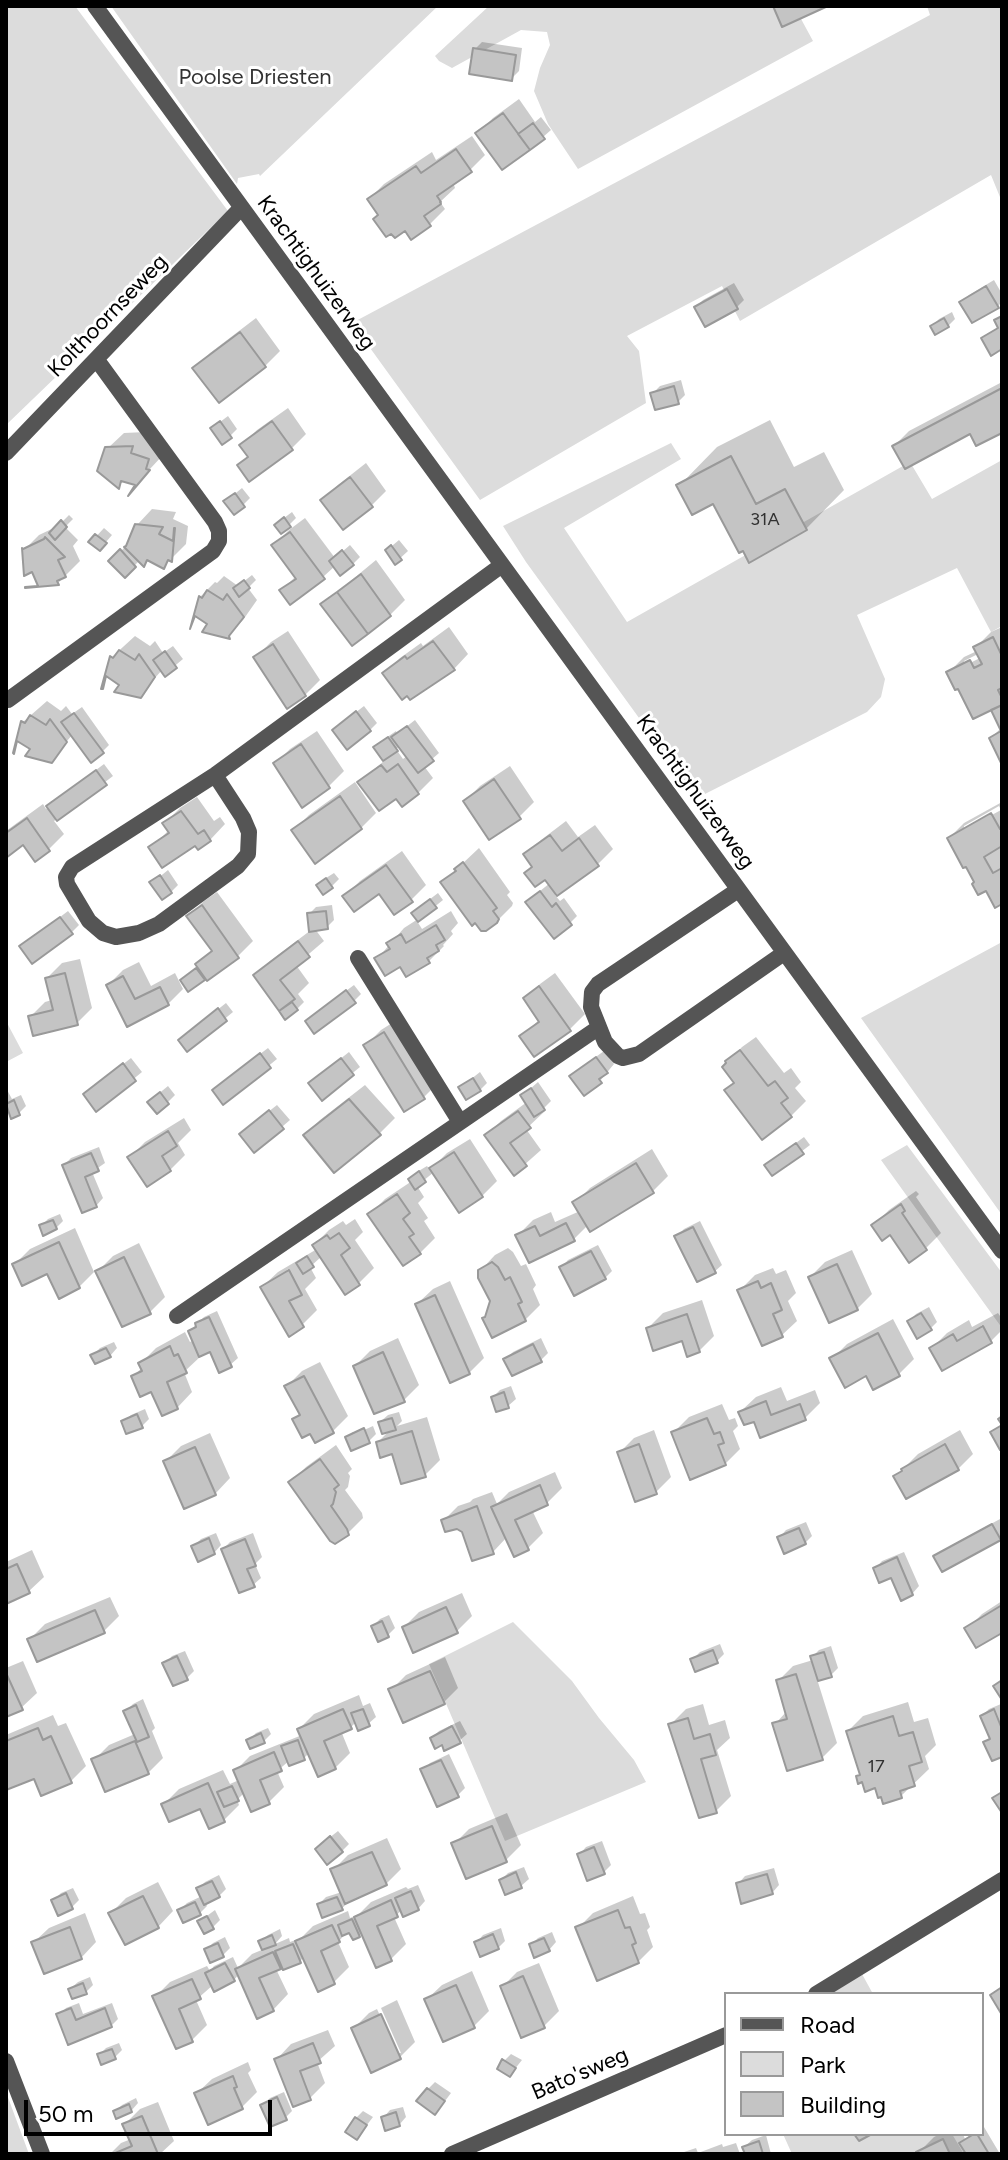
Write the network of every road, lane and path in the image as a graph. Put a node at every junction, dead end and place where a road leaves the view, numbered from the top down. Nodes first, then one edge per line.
1 (95, 6) edge
2 (241, 208) junction
3 (97, 360) junction
4 (6, 453) edge
5 (502, 565) junction
6 (8, 700) dead end
7 (215, 775) junction
8 (738, 890) junction
9 (784, 953) junction
10 (358, 958) dead end
11 (598, 1028) junction
12 (460, 1122) junction
13 (1002, 1251) edge
14 (177, 1316) dead end
15 (1002, 1880) edge
16 (819, 1992) edge
17 (724, 2036) edge
18 (6, 2061) edge
19 (42, 2154) edge
20 (452, 2154) edge

1 - 2 street, Krachtighuizerweg
2 - 3 street, Kolthoornseweg
2 - 5 street, Krachtighuizerweg
3 - 4 street, Kolthoornseweg
3 - 6 street
5 - 7 street
5 - 8 street, Krachtighuizerweg
7 - 7 street
8 - 9 street, Krachtighuizerweg
8 - 11 street, Krachtighuizerweg
9 - 11 street
9 - 13 street, Krachtighuizerweg
10 - 12 street
11 - 12 street
12 - 14 street
15 - 16 street
17 - 20 street, Bato'sweg
18 - 19 street

